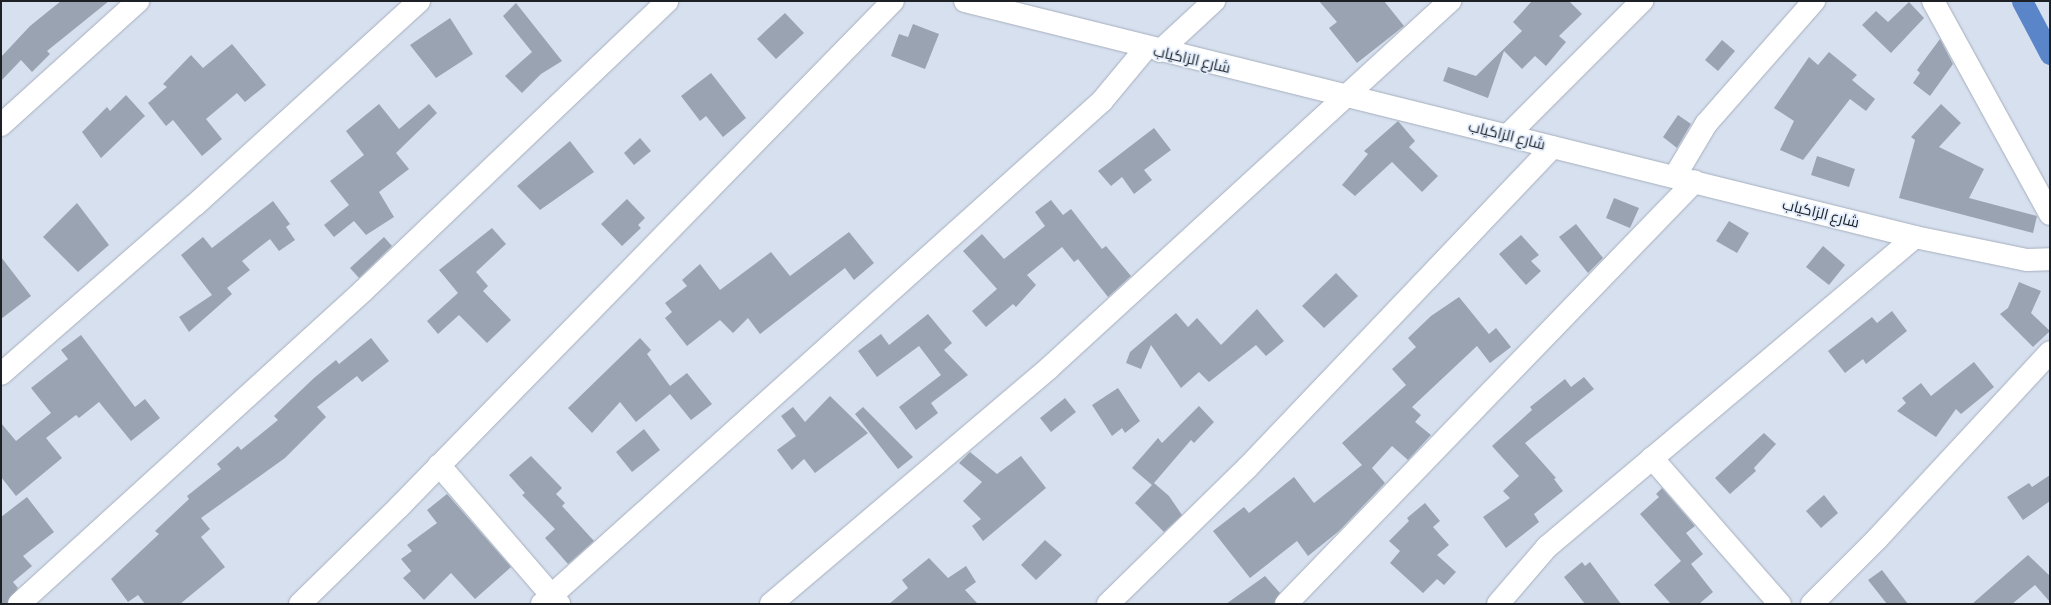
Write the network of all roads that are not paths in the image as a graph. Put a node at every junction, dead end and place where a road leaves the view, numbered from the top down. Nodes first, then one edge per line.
1 (138, 1) edge
2 (419, 1) edge
3 (667, 1) edge
4 (893, 1) edge
5 (965, 1) edge
6 (1214, 1) edge
7 (1450, 1) edge
8 (1642, 1) edge
9 (1814, 1) edge
10 (1933, 1) edge
11 (1153, 50) junction
12 (1344, 95) junction
13 (1, 125) edge
14 (1508, 135) junction
15 (1553, 147) junction
16 (1685, 179) junction
17 (2050, 214) edge
18 (1915, 237) junction
19 (2050, 259) edge
20 (2050, 352) edge
21 (1, 374) edge
22 (1652, 458) junction
23 (439, 465) junction
24 (551, 601) edge
25 (1502, 603) edge
26 (19, 604) edge
27 (300, 604) edge
28 (771, 604) edge
29 (1108, 604) edge
30 (1286, 604) edge
31 (1780, 604) edge
32 (1812, 604) edge

1 - 13 street
2 - 21 street
3 - 26 street
4 - 23 street
5 - 11 street, شارع الزاكياب
6 - 11 street
7 - 12 street
8 - 14 street
9 - 16 street
10 - 17 street
11 - 12 street, شارع الزاكياب
11 - 24 street
12 - 14 street, شارع الزاكياب
12 - 28 street
14 - 15 street, شارع الزاكياب
15 - 16 street, شارع الزاكياب
15 - 29 street
16 - 18 street, شارع الزاكياب
16 - 30 street
18 - 19 street, شارع الزاكياب
18 - 22 street
20 - 32 street
22 - 25 street
22 - 31 street
23 - 24 street
23 - 27 street

